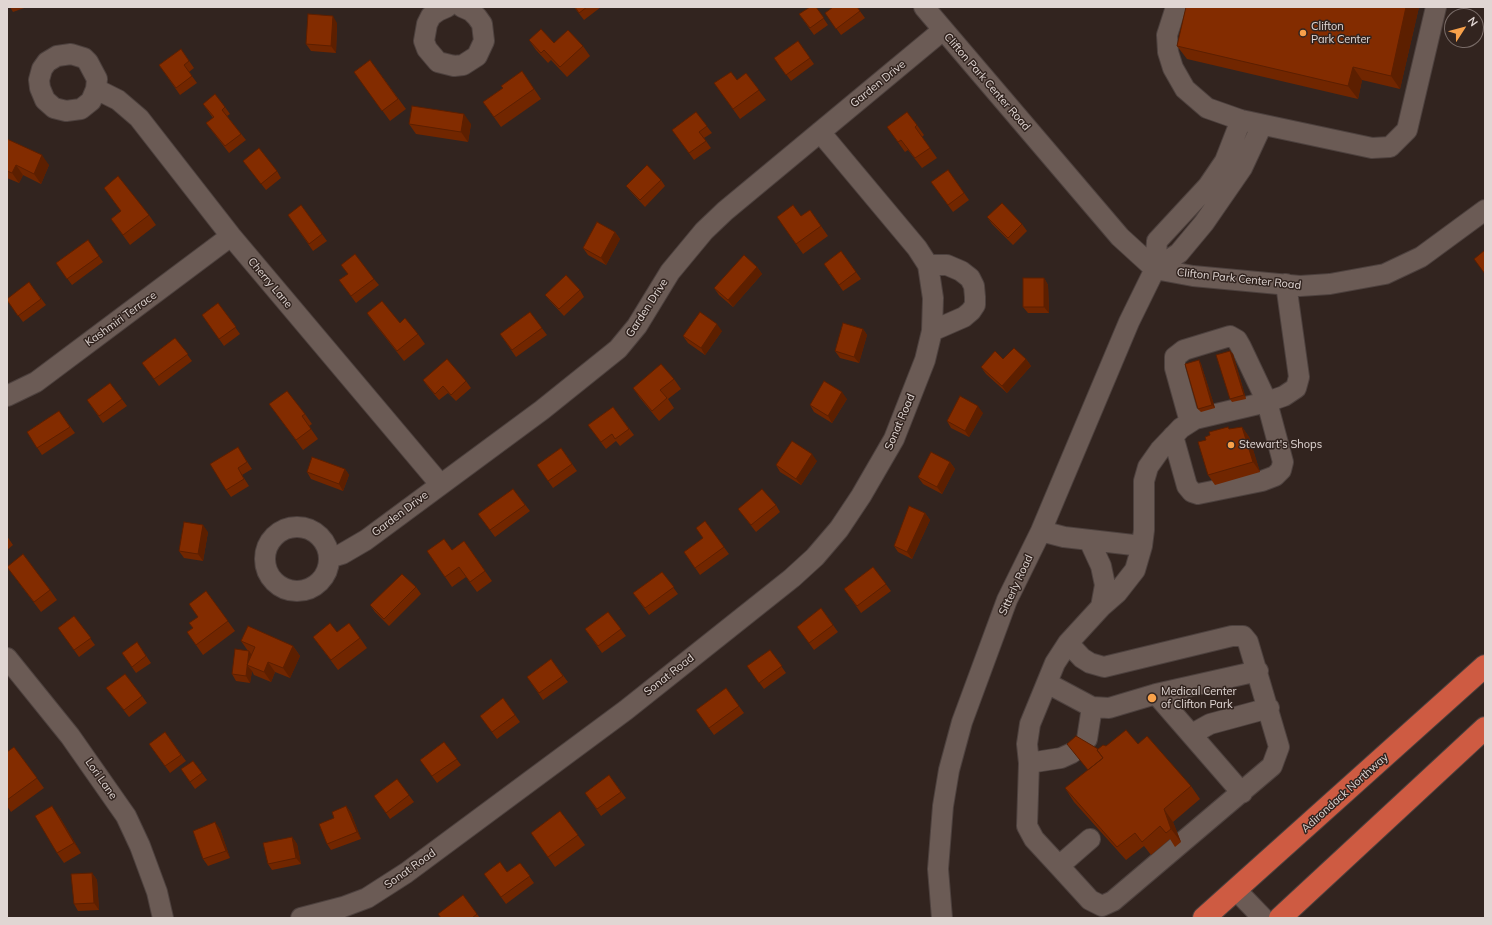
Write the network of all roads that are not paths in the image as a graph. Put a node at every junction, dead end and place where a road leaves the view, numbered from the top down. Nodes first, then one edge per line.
1 (447, 7) edge
2 (924, 7) edge
3 (1176, 7) edge
4 (1436, 7) edge
5 (476, 10) edge
6 (943, 30) junction
7 (96, 89) dead end
8 (1242, 120) junction
9 (1262, 125) junction
10 (820, 132) junction
11 (1485, 210) edge
12 (231, 236) junction
13 (928, 265) junction
14 (1155, 269) junction
15 (1286, 284) junction
16 (932, 331) junction
17 (7, 396) edge
18 (1268, 402) junction
19 (1190, 422) junction
20 (1173, 436) junction
21 (440, 484) junction
22 (1041, 531) junction
23 (1089, 540) junction
24 (1142, 546) junction
25 (329, 558) dead end
26 (1102, 607) junction
27 (1068, 643) junction
28 (7, 658) edge
29 (1485, 666) edge
30 (1258, 671) junction
31 (1046, 683) junction
32 (1156, 694) junction
33 (1092, 707) junction
34 (1269, 708) junction
35 (1485, 728) edge
36 (1192, 734) junction
37 (1088, 739) dead end
38 (1072, 753) edge
39 (1029, 762) junction
40 (1242, 793) junction
41 (1090, 839) dead end
42 (1059, 866) junction
43 (1236, 890) junction
44 (163, 918) edge
45 (301, 918) edge
46 (942, 918) edge
47 (1204, 918) edge
48 (1263, 918) edge
49 (1280, 918) edge

1 - 5 street
2 - 6 street, Clifton Park Center Road
3 - 8 street
4 - 9 street
6 - 10 street, Garden Drive
6 - 14 street, Clifton Park Center Road
7 - 12 street, Cherry Lane
8 - 9 street
8 - 14 street
9 - 14 street
10 - 13 street, Sonat Road
10 - 21 street, Garden Drive
11 - 15 street, Clifton Park Center Road
12 - 17 street, Kashmiri Terrace
12 - 21 street, Cherry Lane
13 - 16 street, Sonat Road
13 - 16 street
14 - 15 street, Clifton Park Center Road
14 - 22 street, Sitterly Road
15 - 18 street
16 - 45 street, Sonat Road
18 - 19 street
18 - 19 street
18 - 20 street
19 - 20 street
20 - 24 street
21 - 25 street, Garden Drive
22 - 23 street
22 - 46 street, Sitterly Road
23 - 24 street
23 - 26 street
24 - 26 street
26 - 27 street
27 - 30 street
27 - 31 street
28 - 44 street, Lori Lane
29 - 43 highway, Adirondack Northway
30 - 32 street
30 - 34 street
31 - 33 street
31 - 39 street
32 - 33 street
32 - 36 street
33 - 37 street
34 - 36 street
34 - 40 street
35 - 49 highway
36 - 40 street
38 - 39 street
39 - 42 street
40 - 42 street
41 - 42 street
43 - 47 highway, Adirondack Northway
43 - 48 street

